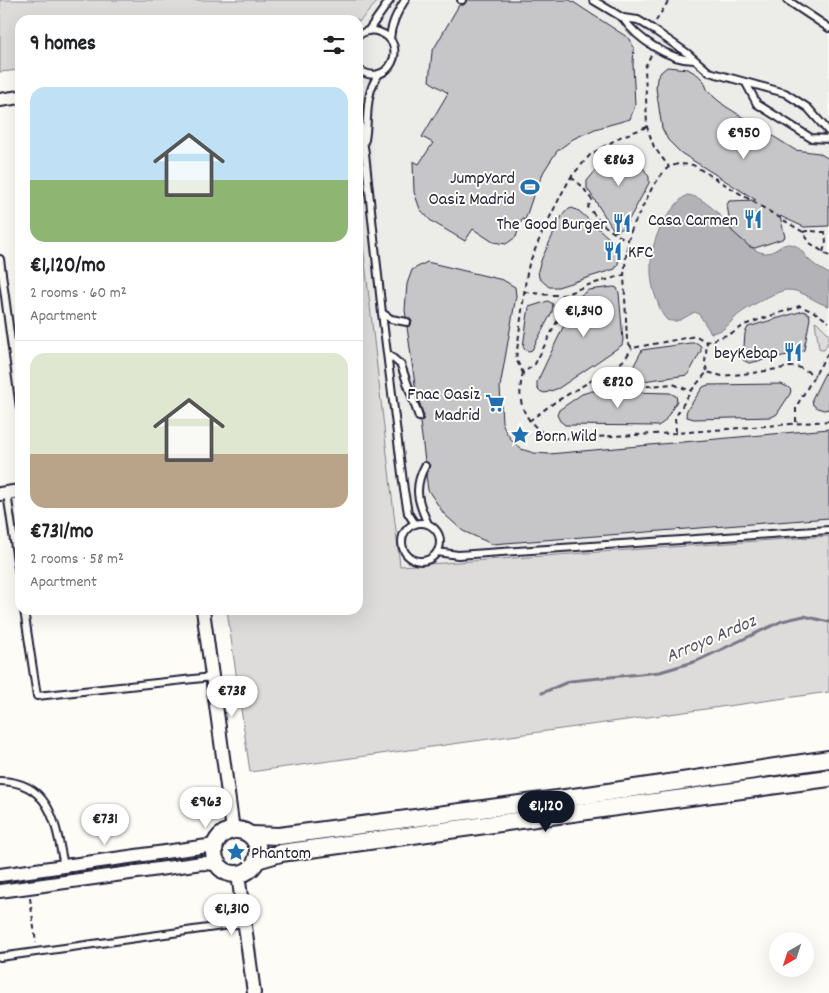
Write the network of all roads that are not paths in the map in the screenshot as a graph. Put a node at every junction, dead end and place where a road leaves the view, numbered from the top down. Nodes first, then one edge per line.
1 (390, 0) edge
2 (405, 0) edge
3 (593, 0) edge
4 (787, 0) edge
5 (623, 18) junction
6 (829, 28) edge
7 (368, 31) junction
8 (363, 34) edge
9 (390, 38) junction
10 (694, 60) junction
11 (363, 72) edge
12 (379, 74) junction
13 (746, 83) junction
14 (15, 98) edge
15 (0, 100) edge
16 (829, 132) edge
17 (829, 139) edge
18 (363, 140) edge
19 (364, 144) junction
20 (0, 259) edge
21 (382, 313) junction
22 (407, 322) dead end
23 (388, 354) junction
24 (15, 371) edge
25 (419, 417) dead end
26 (425, 466) dead end
27 (3, 493) edge
28 (415, 524) junction
29 (428, 524) junction
30 (829, 530) edge
31 (437, 552) junction
32 (15, 556) edge
33 (25, 615) edge
34 (204, 615) edge
35 (212, 677) junction
36 (829, 759) edge
37 (829, 778) edge
38 (0, 782) edge
39 (233, 830) junction
40 (251, 835) junction
41 (215, 845) junction
42 (257, 860) junction
43 (218, 864) junction
44 (64, 866) junction
45 (238, 874) junction
46 (0, 875) edge
47 (0, 891) edge
48 (244, 923) junction
49 (0, 957) edge
50 (254, 993) edge

1 - 7 lane
2 - 9 lane
3 - 5 lane
4 - 6 lane
5 - 10 lane
5 - 10 lane
7 - 8 lane
7 - 9 lane
9 - 12 lane
10 - 13 lane
11 - 12 lane
12 - 19 lane
13 - 16 lane
13 - 17 lane
14 - 15 street
18 - 19 lane
19 - 21 lane
20 - 24 lane
21 - 22 lane
21 - 23 lane
23 - 25 lane
23 - 28 lane
26 - 29 lane
27 - 32 lane
28 - 29 lane
28 - 31 lane
29 - 31 lane
30 - 31 lane
33 - 35 lane
34 - 35 street
35 - 39 street
36 - 40 street
37 - 42 street
38 - 44 lane
39 - 40 street
39 - 41 street
40 - 42 street
41 - 43 street
41 - 44 street
42 - 45 street
43 - 45 street
43 - 47 street
44 - 46 street
45 - 48 street
48 - 49 lane
48 - 50 street

